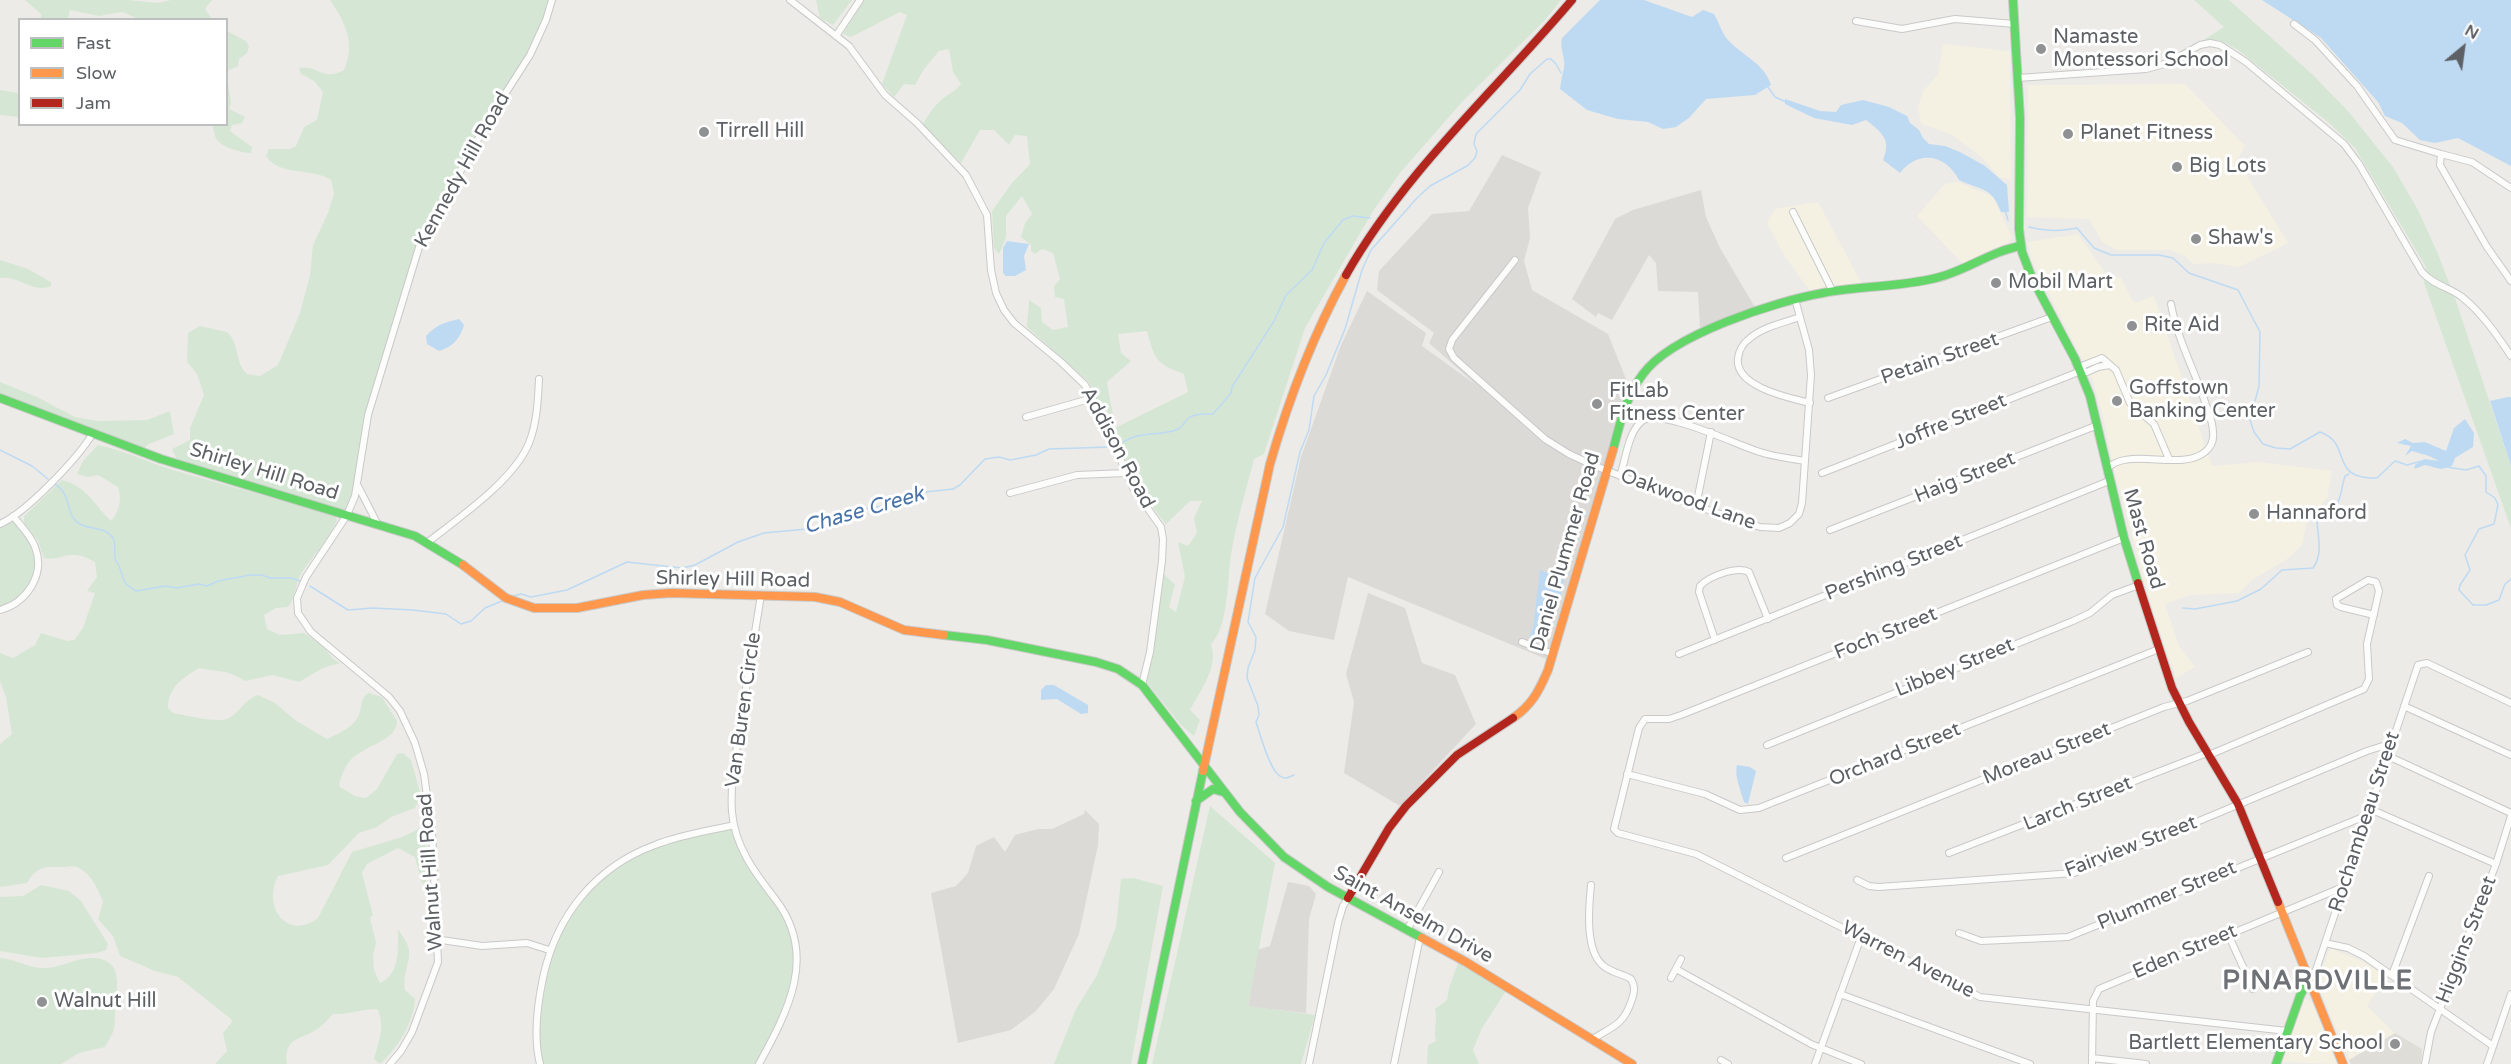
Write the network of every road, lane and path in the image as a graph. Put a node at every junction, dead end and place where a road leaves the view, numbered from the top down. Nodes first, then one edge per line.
1 (552, 0) edge
2 (789, 0) edge
3 (860, 0) edge
4 (1572, 0) edge
5 (2013, 0) edge
6 (1856, 21) dead end
7 (2015, 24) junction
8 (2294, 24) dead end
9 (836, 36) junction
10 (2018, 78) junction
11 (2441, 154) junction
12 (2511, 188) edge
13 (1792, 212) dead end
14 (2021, 246) junction
15 (1515, 260) dead end
16 (2511, 281) edge
17 (1833, 292) junction
18 (1795, 300) junction
19 (2171, 304) dead end
20 (1800, 317) junction
21 (2052, 317) junction
22 (2511, 356) edge
23 (2110, 365) junction
24 (2081, 371) junction
25 (539, 379) dead end
26 (0, 398) edge
27 (1093, 398) junction
28 (1828, 398) dead end
29 (1810, 403) junction
30 (1026, 417) dead end
31 (2098, 425) junction
32 (1711, 432) junction
33 (93, 433) junction
34 (2169, 459) junction
35 (1805, 461) junction
36 (2106, 469) junction
37 (1607, 470) junction
38 (1126, 473) junction
39 (1822, 473) dead end
40 (1620, 476) junction
41 (2109, 481) junction
42 (358, 486) junction
43 (1010, 493) dead end
44 (1696, 506) junction
45 (347, 515) junction
46 (13, 516) junction
47 (377, 523) junction
48 (0, 524) edge
49 (1830, 530) dead end
50 (2124, 538) junction
51 (428, 542) junction
52 (2139, 585) junction
53 (761, 595) junction
54 (0, 610) edge
55 (2374, 615) junction
56 (1768, 619) junction
57 (1715, 640) junction
58 (1522, 642) dead end
59 (2159, 649) junction
60 (2308, 652) dead end
61 (1553, 654) junction
62 (1679, 654) dead end
63 (1142, 685) junction
64 (2511, 703) edge
65 (2178, 704) junction
66 (2404, 706) junction
67 (2392, 743) junction
68 (1767, 745) dead end
69 (2208, 754) junction
70 (2511, 755) edge
71 (2388, 756) junction
72 (1204, 766) junction
73 (1627, 774) junction
74 (1224, 793) junction
75 (1196, 801) junction
76 (2238, 804) junction
77 (2369, 812) junction
78 (2511, 815) edge
79 (734, 825) junction
80 (1949, 853) dead end
81 (2261, 857) junction
82 (1786, 858) dead end
83 (2496, 864) junction
84 (1438, 872) dead end
85 (2429, 876) dead end
86 (1857, 880) dead end
87 (1591, 885) dead end
88 (2343, 887) junction
89 (1348, 898) junction
90 (2282, 911) junction
91 (1407, 930) junction
92 (1959, 933) dead end
93 (2228, 934) junction
94 (1420, 937) junction
95 (1862, 937) junction
96 (435, 939) junction
97 (2325, 943) junction
98 (549, 950) junction
99 (1681, 959) dead end
100 (1676, 969) junction
101 (2392, 975) junction
102 (1671, 978) dead end
103 (2308, 980) junction
104 (2253, 989) dead end
105 (1840, 994) junction
106 (2511, 994) edge
107 (2440, 1009) junction
108 (2094, 1011) junction
109 (2287, 1031) junction
110 (1591, 1040) junction
111 (2493, 1046) junction
112 (1820, 1049) junction
113 (1721, 1060) dead end
114 (2092, 1061) edge
115 (390, 1064) edge
116 (540, 1064) edge
117 (759, 1064) edge
118 (1142, 1064) edge
119 (1309, 1064) edge
120 (1394, 1064) edge
121 (1632, 1064) edge
122 (1728, 1064) edge
123 (1815, 1064) edge
124 (1861, 1064) edge
125 (2030, 1064) edge
126 (2146, 1064) edge
127 (2276, 1064) edge
128 (2343, 1064) edge
129 (2425, 1064) edge
130 (2487, 1064) edge

1 - 42 street, Kennedy Hill Road
2 - 9 street, Addison Road
3 - 9 street
4 - 72 street
5 - 7 street, Mast Road
6 - 7 street
7 - 10 street, Mast Road
8 - 11 street
9 - 27 street, Addison Road
10 - 14 street, Mast Road
10 - 22 street
11 - 12 street
11 - 16 street
13 - 17 street
14 - 17 street, Daniel Plummer Road
14 - 21 street, Mast Road
15 - 37 street, Oakwood Lane
17 - 18 street, Daniel Plummer Road
18 - 20 street, Oakwood Lane
18 - 37 street, Daniel Plummer Road
19 - 34 street
20 - 29 street, Oakwood Lane
20 - 29 street
21 - 24 street, Mast Road
21 - 28 street, Petain Street
23 - 24 street
23 - 24 street
23 - 34 street
24 - 31 street, Mast Road
24 - 39 street, Joffre Street
25 - 51 street
26 - 33 street, Shirley Hill Road
27 - 30 street
27 - 38 street, Addison Road
29 - 35 street, Oakwood Lane
31 - 36 street, Mast Road
31 - 49 street, Haig Street
32 - 35 street
32 - 40 street
32 - 44 street
33 - 45 street, Shirley Hill Road
33 - 46 street
34 - 36 street
35 - 44 street, Oakwood Lane
36 - 41 street, Mast Road
37 - 40 street, Oakwood Lane
37 - 61 street, Daniel Plummer Road
38 - 43 street
38 - 63 street, Addison Road
40 - 44 street, Oakwood Lane
41 - 50 street, Mast Road
41 - 56 street, Pershing Street
42 - 45 street, Kennedy Hill Road
42 - 47 street
45 - 47 street, Shirley Hill Road
45 - 96 street, Walnut Hill Road
46 - 48 street
46 - 54 street
47 - 51 street, Shirley Hill Road
50 - 52 street, Mast Road
50 - 73 street, Foch Street
51 - 53 street, Shirley Hill Road
52 - 59 street, Mast Road
52 - 68 street, Libbey Street
53 - 63 street, Shirley Hill Road
53 - 79 street, Van Buren Circle
55 - 55 street, Larch Street
55 - 69 street, Larch Street
56 - 57 street, Pershing Street
56 - 57 street
57 - 62 street, Pershing Street
58 - 61 street
59 - 65 street, Mast Road
59 - 73 street, Orchard Street
60 - 65 street, Moreau Street
61 - 89 street, Daniel Plummer Road
63 - 72 street, Shirley Hill Road
64 - 66 street, Rochambeau Street
65 - 69 street, Mast Road
65 - 82 street, Moreau Street
66 - 67 street, Rochambeau Street
66 - 70 street
67 - 71 street, Rochambeau Street
67 - 76 street, Fairview Street
69 - 76 street, Mast Road
69 - 80 street, Larch Street
71 - 77 street, Rochambeau Street
71 - 78 street
72 - 74 street, Saint Anselm Drive
72 - 75 street
73 - 95 street, Warren Avenue
74 - 75 street
74 - 89 street, Saint Anselm Drive
75 - 118 street
76 - 81 street, Mast Road
76 - 86 street, Fairview Street
77 - 81 street, Plummer Street
77 - 83 street
77 - 88 street, Rochambeau Street
78 - 83 street, Higgins Street
79 - 98 street
79 - 117 street, Van Buren Circle
81 - 90 street, Mast Road
81 - 92 street, Plummer Street
83 - 107 street, Higgins Street
84 - 91 street
85 - 101 street
87 - 110 street
88 - 90 street, Eden Street
88 - 97 street, Rochambeau Street
89 - 91 street, Saint Anselm Drive
89 - 119 street, Daniel Plummer Road
90 - 93 street, Eden Street
90 - 103 street, Mast Road
91 - 94 street, Saint Anselm Drive
93 - 104 street
93 - 108 street, Eden Street
94 - 110 street, Saint Anselm Drive
94 - 120 street
95 - 105 street
95 - 108 street, Warren Avenue
96 - 98 street
96 - 115 street, Walnut Hill Road
97 - 101 street
97 - 103 street, Rochambeau Street
98 - 116 street
99 - 100 street
100 - 102 street
100 - 112 street
101 - 107 street
103 - 109 street
103 - 128 street, Mast Road
105 - 112 street
105 - 125 street
106 - 111 street
107 - 111 street
107 - 129 street, Higgins Street
108 - 109 street, Warren Avenue
108 - 114 street, Eden Street
109 - 127 street
110 - 121 street, Saint Anselm Drive
111 - 130 street
112 - 123 street
112 - 124 street
113 - 122 street
114 - 126 street

